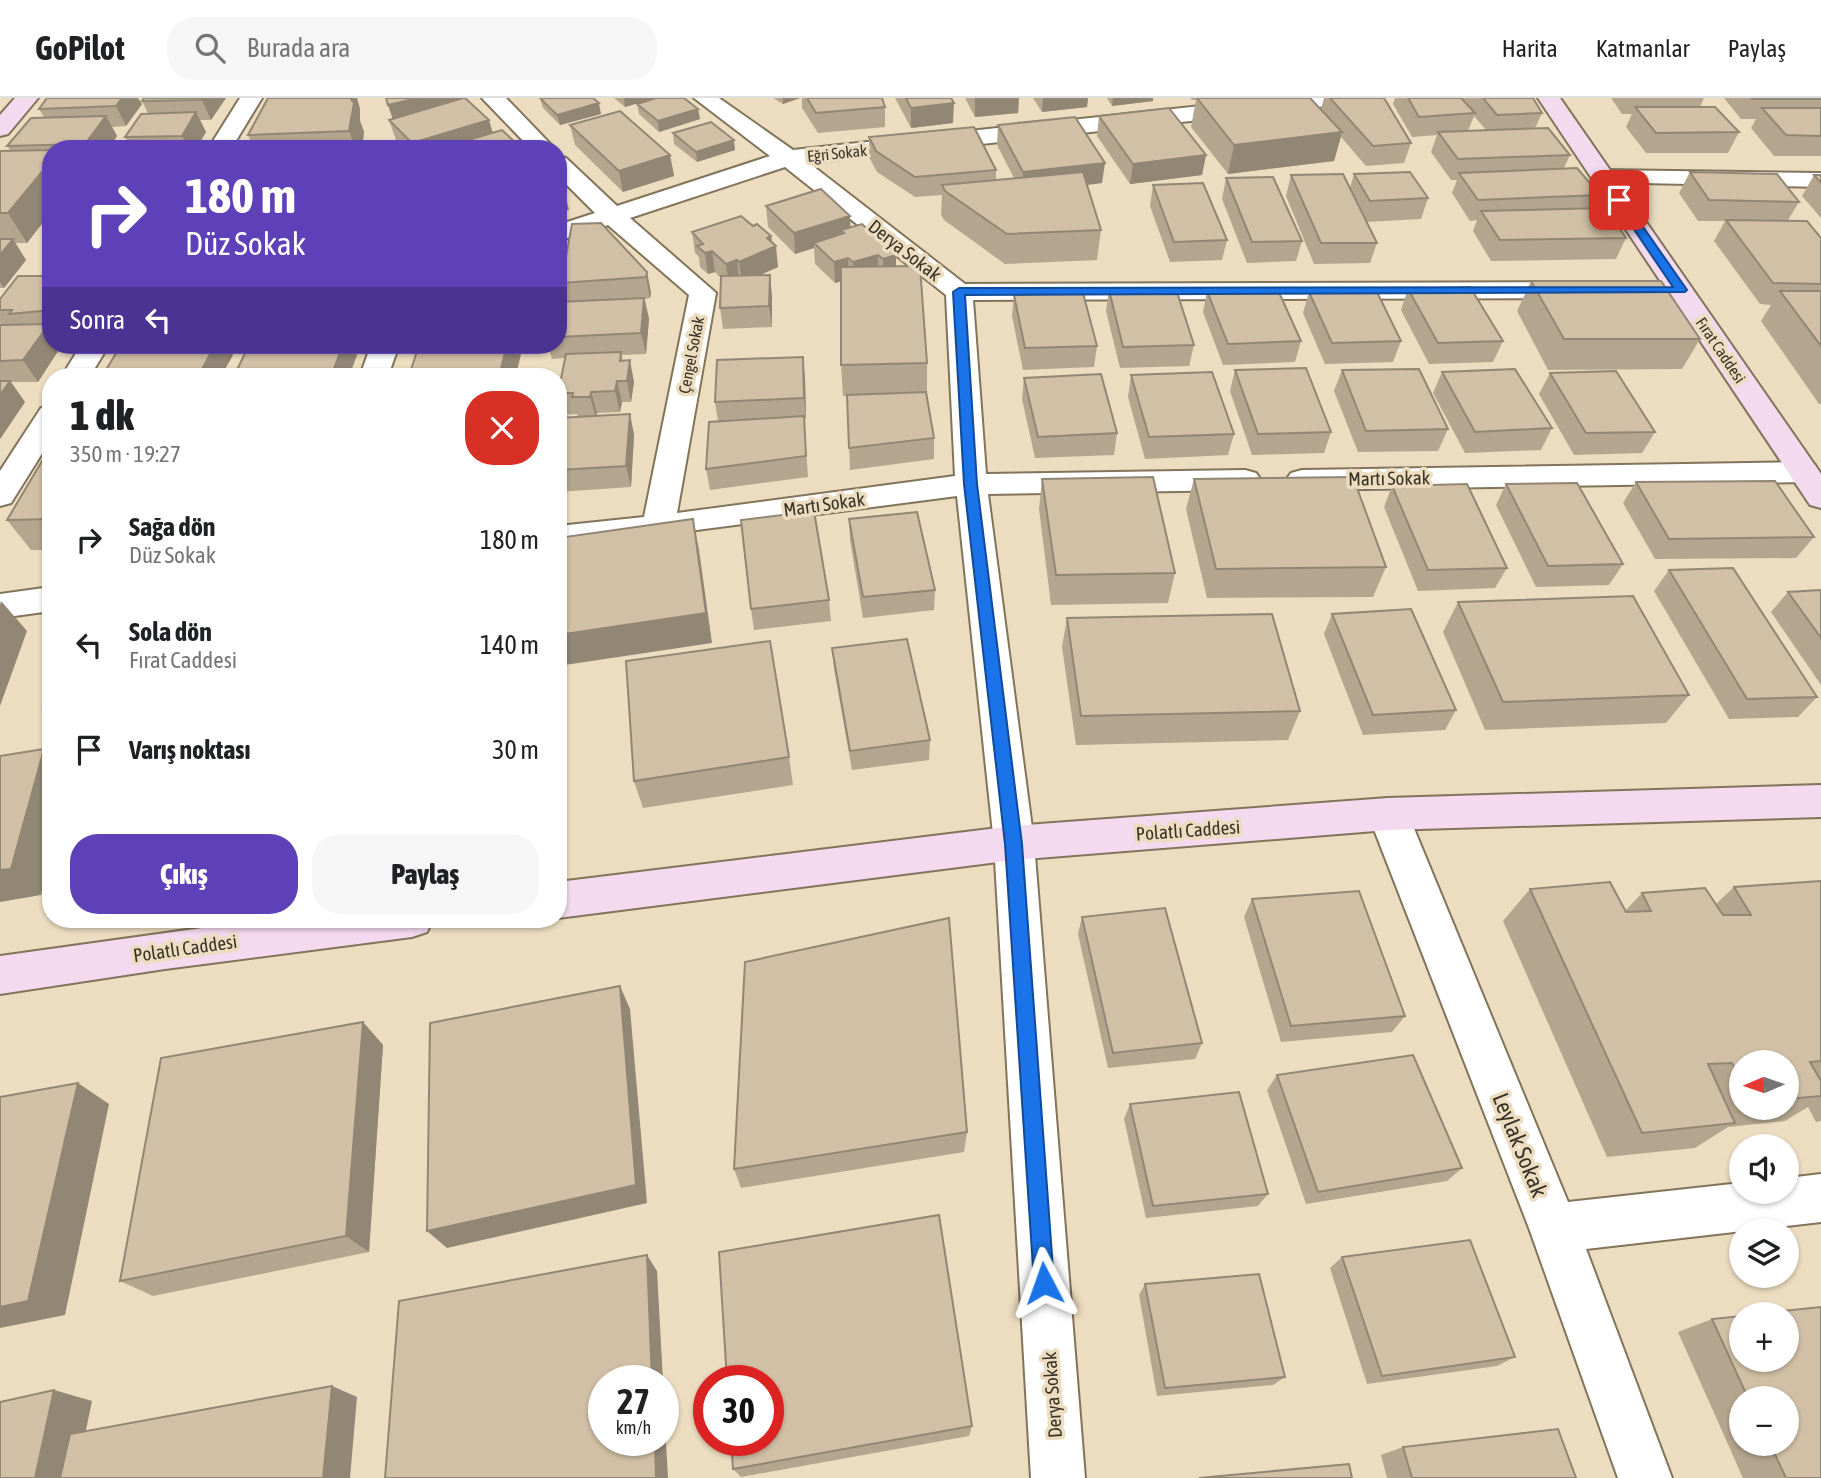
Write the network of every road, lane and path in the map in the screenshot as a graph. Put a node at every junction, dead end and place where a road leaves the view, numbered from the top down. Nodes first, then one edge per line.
1 (27, 98) edge
2 (251, 98) edge
3 (492, 98) edge
4 (705, 98) edge
5 (1336, 98) edge
6 (1549, 98) edge
7 (1271, 101) edge
8 (0, 129) edge
9 (225, 140) edge
10 (535, 140) edge
11 (788, 158) junction
12 (567, 172) edge
13 (1603, 177) junction
14 (1821, 180) edge
15 (613, 216) junction
16 (567, 230) edge
17 (1612, 290) edge
18 (1653, 290) edge
19 (1681, 290) junction
20 (959, 292) junction
21 (42, 429) edge
22 (1804, 472) junction
23 (971, 484) junction
24 (0, 496) edge
25 (1821, 498) edge
26 (658, 526) junction
27 (567, 536) edge
28 (42, 600) edge
29 (0, 606) edge
30 (1821, 801) edge
31 (1388, 814) junction
32 (1014, 844) junction
33 (567, 899) edge
34 (340, 928) edge
35 (0, 975) edge
36 (1821, 1198) edge
37 (1554, 1228) junction
38 (1054, 1477) edge
39 (1645, 1478) edge

1 - 8 street
2 - 9 street
3 - 10 street
4 - 11 street, Derya Sokak
5 - 7 street, Eğri Sokak
6 - 13 street, Fırat Caddesi
7 - 11 street, Eğri Sokak
11 - 15 street, Eğri Sokak
11 - 20 street, Derya Sokak
12 - 15 street, Çengel Sokak
13 - 14 street
13 - 19 street, Fırat Caddesi
15 - 16 street, Eğri Sokak
15 - 26 street, Çengel Sokak
17 - 20 street
18 - 19 street
19 - 22 street, Fırat Caddesi
20 - 23 street, Derya Sokak
21 - 24 street
22 - 23 street, Martı Sokak
22 - 25 street, Fırat Caddesi
23 - 26 street, Martı Sokak
23 - 32 street, Derya Sokak
26 - 27 street, Martı Sokak
28 - 29 street
30 - 31 street, Polatlı Caddesi
31 - 32 street, Polatlı Caddesi
31 - 37 street, Leylak Sokak
32 - 33 street, Polatlı Caddesi
32 - 38 street, Derya Sokak
34 - 35 street, Polatlı Caddesi
36 - 37 street
37 - 39 street, Leylak Sokak

